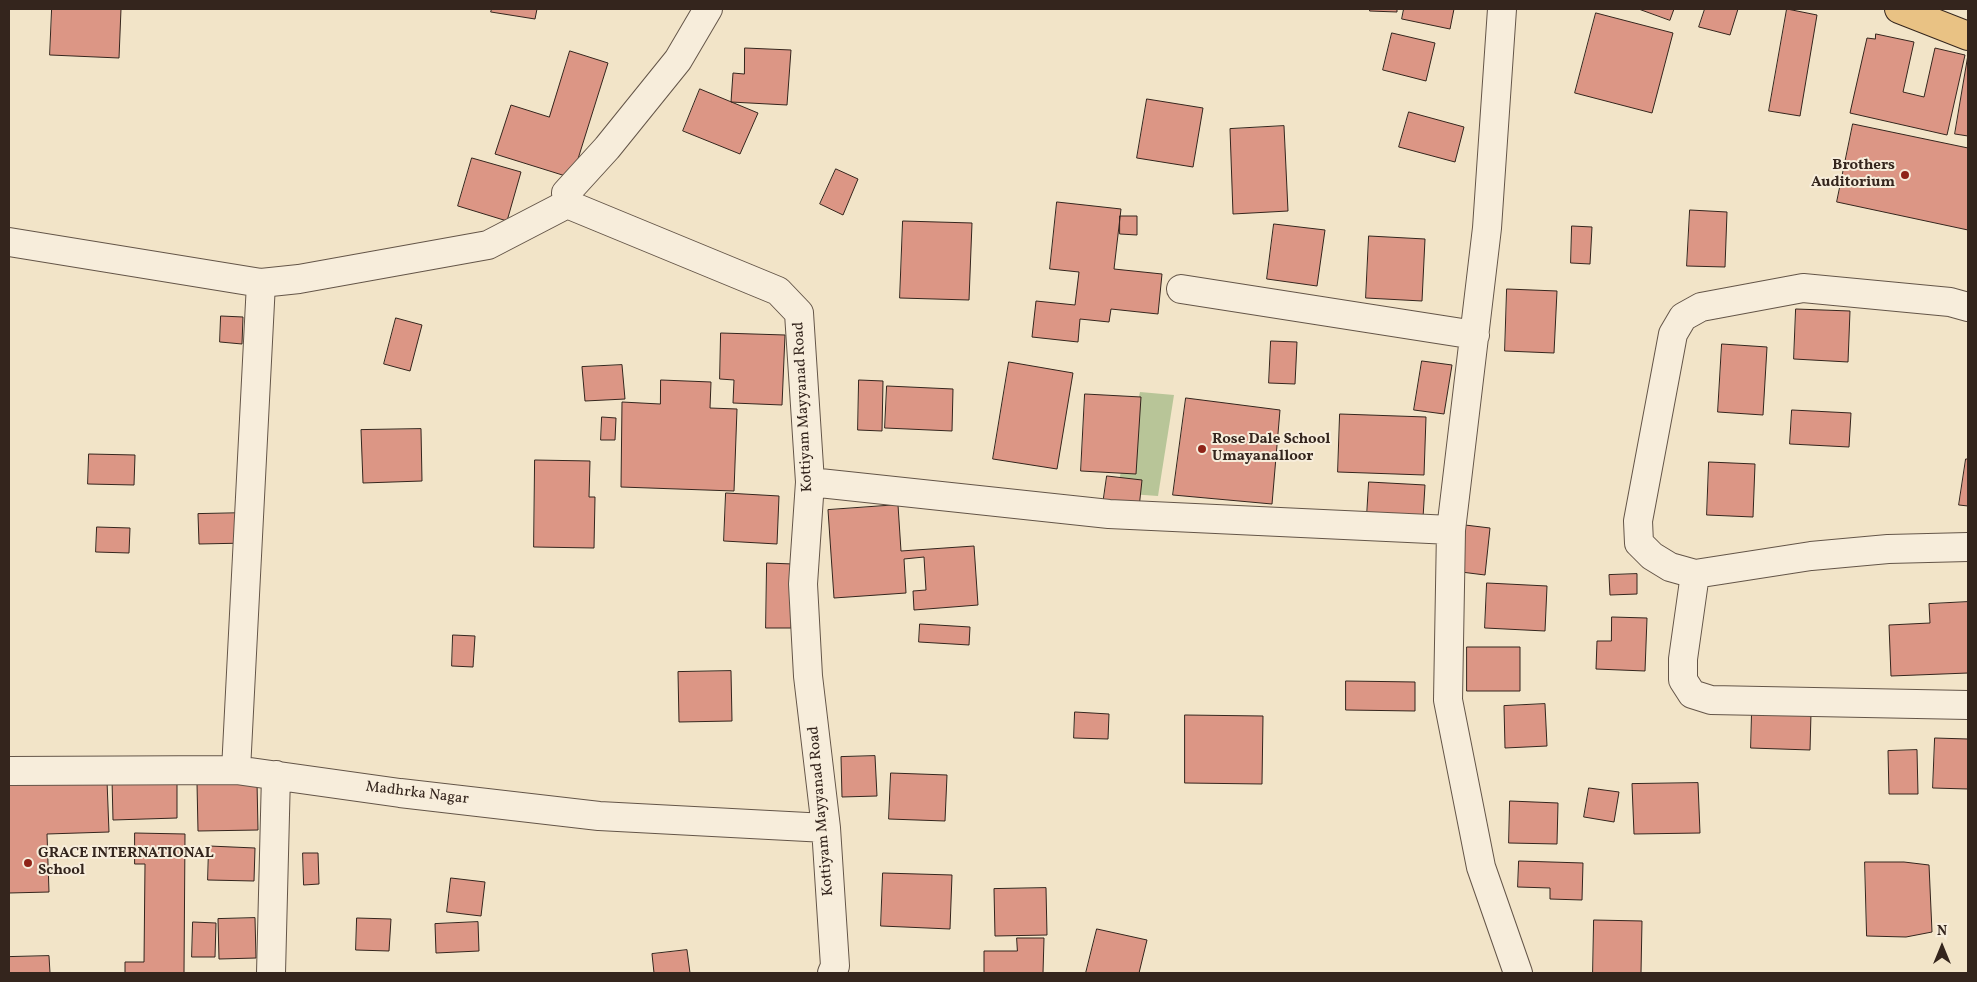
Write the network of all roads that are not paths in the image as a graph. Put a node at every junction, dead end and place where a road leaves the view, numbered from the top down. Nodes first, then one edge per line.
1 (708, 9) edge
2 (1502, 9) edge
3 (1899, 9) edge
4 (1968, 36) edge
5 (566, 204) junction
6 (9, 242) edge
7 (261, 283) junction
8 (1181, 290) dead end
9 (1968, 307) edge
10 (1475, 335) junction
11 (810, 482) junction
12 (1451, 530) junction
13 (1968, 547) edge
14 (1695, 574) junction
15 (1968, 706) edge
16 (236, 770) junction
17 (9, 771) edge
18 (276, 775) junction
19 (826, 828) junction
20 (271, 973) edge
21 (832, 973) edge
22 (1518, 973) edge

1 - 5 street
2 - 10 street
3 - 4 highway
5 - 7 street
5 - 11 street, Kottiyam Mayyanad Road
6 - 7 street
7 - 16 street
8 - 10 street
9 - 14 street
10 - 12 street
11 - 12 street
11 - 19 street, Kottiyam Mayyanad Road
12 - 22 street
13 - 14 street
14 - 15 street
16 - 17 street, Madhrka Nagar
16 - 18 street, Madhrka Nagar
18 - 19 street, Madhrka Nagar
18 - 20 street
19 - 21 street, Kottiyam Mayyanad Road

